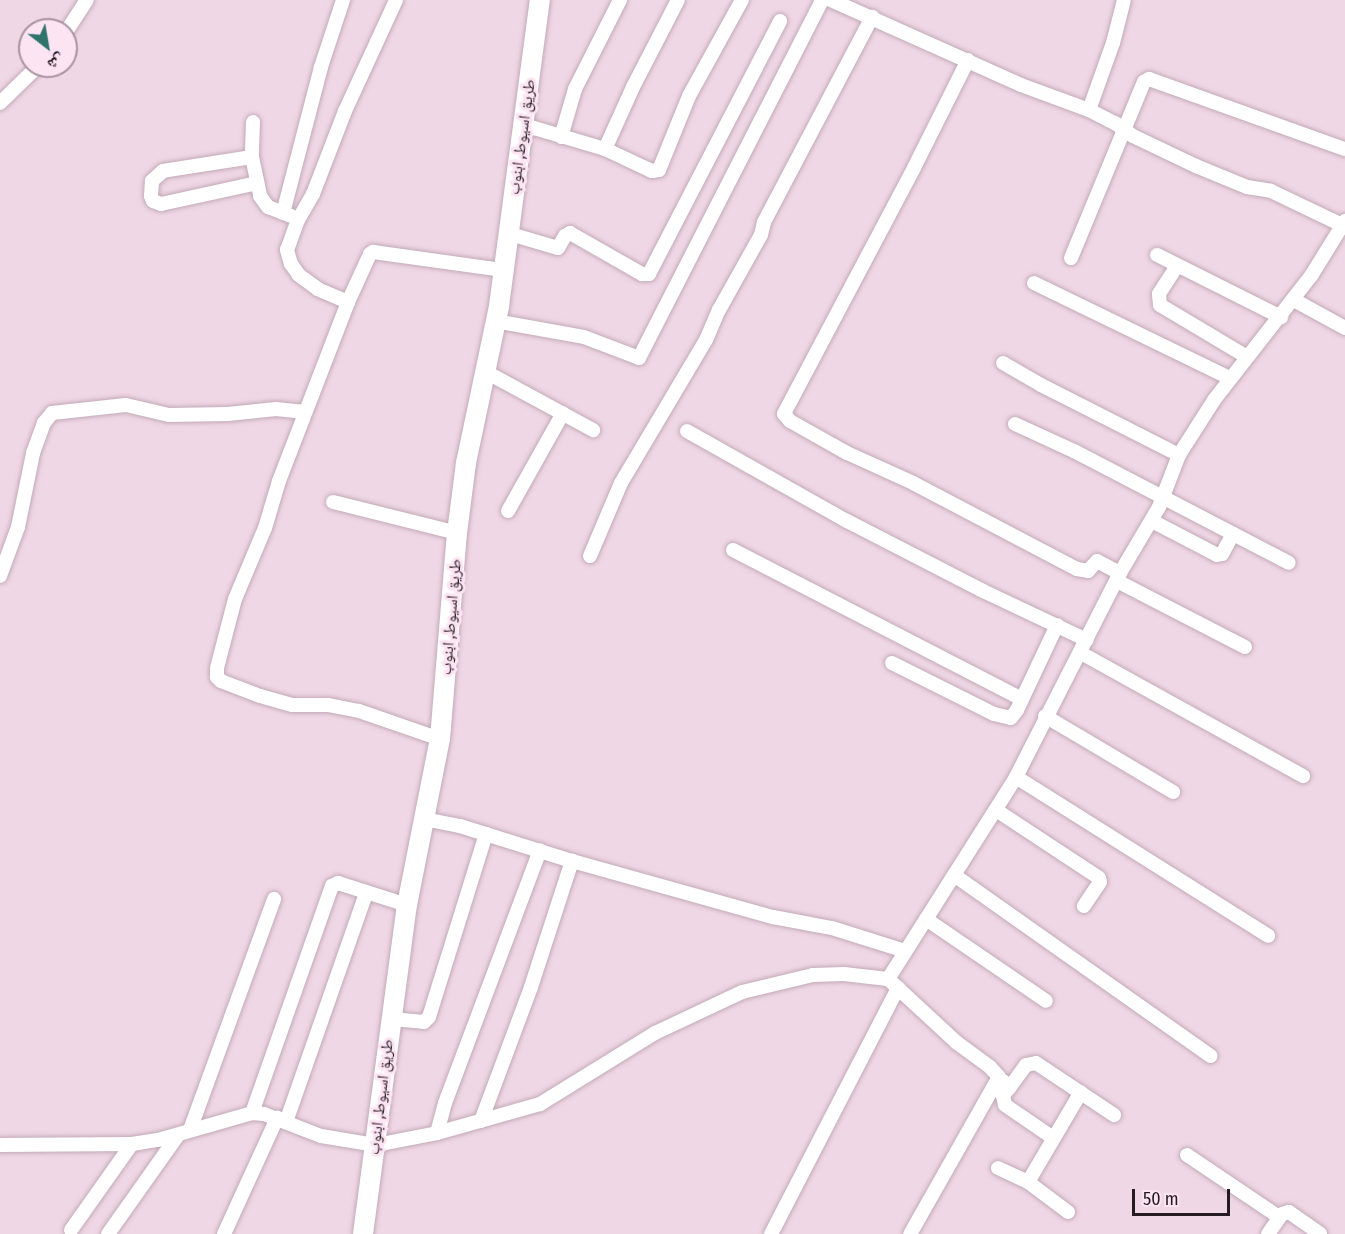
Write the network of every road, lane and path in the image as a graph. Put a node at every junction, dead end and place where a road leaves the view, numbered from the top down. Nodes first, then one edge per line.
1 (87, 0) edge
2 (343, 0) edge
3 (396, 0) edge
4 (540, 0) edge
5 (620, 0) edge
6 (678, 0) edge
7 (742, 0) edge
8 (822, 0) edge
9 (831, 0) edge
10 (1124, 0) edge
11 (872, 17) junction
12 (75, 18) edge
13 (780, 21) dead end
14 (968, 60) junction
15 (26, 78) edge
16 (0, 103) edge
17 (1089, 110) junction
18 (253, 122) dead end
19 (524, 125) junction
20 (1125, 131) junction
21 (561, 137) junction
22 (605, 149) junction
23 (1345, 149) edge
24 (252, 157) junction
25 (257, 183) junction
26 (283, 213) junction
27 (298, 220) junction
28 (1344, 223) edge
29 (507, 233) junction
30 (1157, 255) dead end
31 (1071, 258) dead end
32 (1178, 266) junction
33 (502, 270) junction
34 (1034, 283) dead end
35 (1294, 300) junction
36 (348, 302) junction
37 (1281, 317) junction
38 (495, 321) junction
39 (1345, 328) edge
40 (1247, 357) junction
41 (1003, 363) dead end
42 (486, 372) junction
43 (1230, 378) junction
44 (305, 412) junction
45 (563, 412) junction
46 (1015, 424) dead end
47 (593, 430) dead end
48 (687, 431) dead end
49 (1179, 455) junction
50 (1164, 497) junction
51 (333, 502) dead end
52 (508, 511) dead end
53 (1152, 521) junction
54 (458, 533) junction
55 (1233, 534) junction
56 (733, 549) dead end
57 (590, 556) dead end
58 (1289, 562) dead end
59 (0, 576) edge
60 (1118, 577) junction
61 (1057, 625) junction
62 (1084, 646) junction
63 (1245, 647) dead end
64 (892, 663) dead end
65 (1022, 699) junction
66 (1045, 716) junction
67 (440, 739) junction
68 (1016, 777) junction
69 (1303, 777) dead end
70 (1173, 792) dead end
71 (996, 810) junction
72 (424, 819) junction
73 (486, 834) junction
74 (540, 850) junction
75 (573, 861) junction
76 (954, 875) junction
77 (366, 893) junction
78 (274, 898) dead end
79 (407, 905) junction
80 (1084, 906) dead end
81 (926, 919) junction
82 (1268, 936) dead end
83 (905, 951) junction
84 (893, 983) junction
85 (1046, 1001) dead end
86 (391, 1019) junction
87 (1211, 1056) dead end
88 (1004, 1082) junction
89 (1081, 1092) junction
90 (252, 1113) junction
91 (1114, 1115) dead end
92 (281, 1120) junction
93 (481, 1121) junction
94 (184, 1132) junction
95 (437, 1133) junction
96 (1053, 1138) junction
97 (132, 1144) junction
98 (0, 1145) edge
99 (376, 1145) junction
100 (1187, 1155) dead end
101 (998, 1168) dead end
102 (1028, 1182) junction
103 (1068, 1212) dead end
104 (1279, 1217) junction
105 (72, 1230) dead end
106 (108, 1234) edge
107 (224, 1234) edge
108 (363, 1234) edge
109 (771, 1234) edge
110 (910, 1234) edge
111 (1268, 1234) edge
112 (1320, 1234) edge

1 - 12 street
2 - 26 street
3 - 27 street
4 - 19 street, طريق اسيوط, ابنوب
5 - 21 street
6 - 22 street
7 - 22 street
8 - 38 street
9 - 11 street
10 - 17 street
11 - 14 street
11 - 57 street
13 - 29 street
14 - 17 street
14 - 60 street
15 - 16 street
17 - 20 street
18 - 24 street
19 - 21 street
19 - 29 street, طريق اسيوط, ابنوب
20 - 23 street
20 - 28 street
20 - 31 street
21 - 22 street
24 - 25 street
24 - 25 street
25 - 26 street
26 - 27 street
27 - 36 street
28 - 35 street
29 - 33 street, طريق اسيوط, ابنوب
30 - 32 street
32 - 37 street
32 - 40 street
33 - 36 street
33 - 38 street, طريق اسيوط, ابنوب
34 - 43 street
35 - 37 street
35 - 39 street
36 - 44 street
37 - 40 street
38 - 42 street, طريق اسيوط, ابنوب
40 - 43 street
41 - 49 street
42 - 45 street
42 - 54 street, طريق اسيوط, ابنوب
43 - 49 street
44 - 59 street
44 - 67 street
45 - 47 street
45 - 52 street
46 - 50 street
48 - 61 street
49 - 50 street
50 - 53 street
50 - 55 street
51 - 54 street
53 - 55 street
53 - 60 street
54 - 67 street, طريق اسيوط, ابنوب
55 - 58 street
56 - 65 street
60 - 62 street
60 - 63 street
61 - 62 street
61 - 65 street
62 - 66 street
62 - 69 street
64 - 65 street
66 - 68 street
66 - 70 street
67 - 72 street, طريق اسيوط, ابنوب
68 - 71 street
68 - 82 street
71 - 76 street
71 - 80 street
72 - 73 street
72 - 79 street, طريق اسيوط, ابنوب
73 - 74 street
73 - 86 street
74 - 75 street
74 - 95 street
75 - 83 street
75 - 93 street
76 - 81 street
76 - 87 street
77 - 79 street
77 - 90 street
77 - 92 street
78 - 94 street
79 - 86 street, طريق اسيوط, ابنوب
81 - 83 street
81 - 85 street
83 - 84 street
84 - 88 street
84 - 93 street
84 - 109 street
86 - 99 street, طريق اسيوط, ابنوب
88 - 89 street
88 - 96 street
88 - 110 street
89 - 91 street
89 - 96 street
90 - 92 street
90 - 94 street
92 - 99 street
92 - 107 street
93 - 95 street
94 - 97 street
94 - 106 street
95 - 99 street
96 - 102 street
97 - 98 street
97 - 105 street
99 - 108 street, طريق اسيوط, ابنوب
100 - 104 street
101 - 102 street
102 - 103 street
104 - 111 street
104 - 112 street

